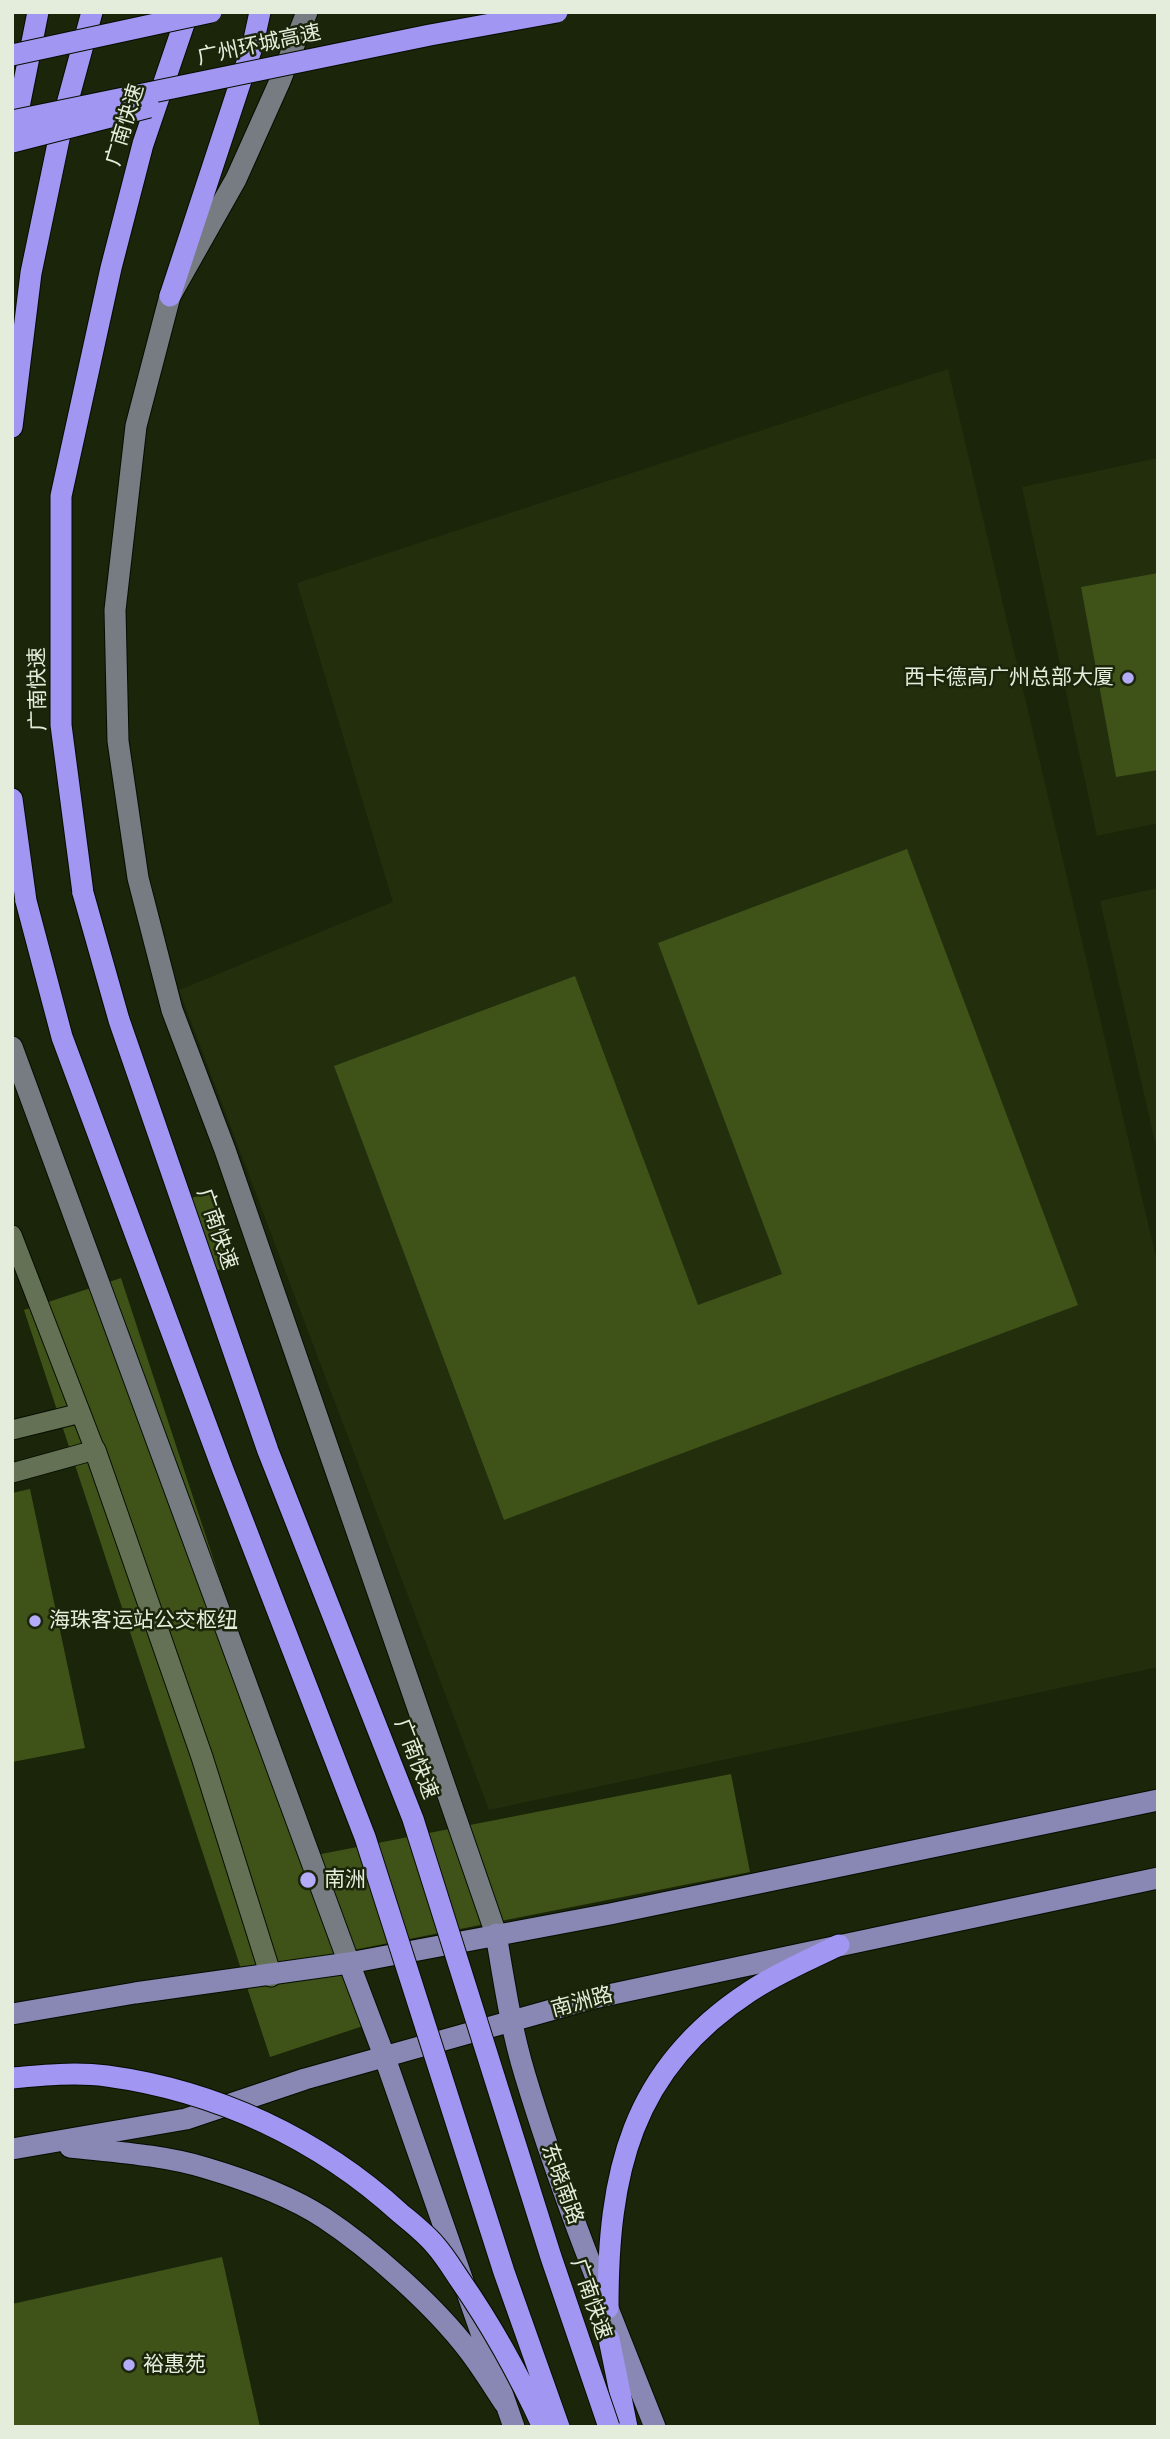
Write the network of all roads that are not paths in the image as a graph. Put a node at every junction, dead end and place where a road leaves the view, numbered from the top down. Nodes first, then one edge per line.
1 (38, 12) edge
2 (92, 12) edge
3 (188, 12) edge
4 (211, 12) edge
5 (260, 12) edge
6 (307, 12) edge
7 (557, 12) edge
8 (430, 35) junction
9 (12, 55) edge
10 (12, 121) edge
11 (12, 140) edge
12 (170, 296) junction
13 (12, 427) edge
14 (12, 799) edge
15 (12, 1047) edge
16 (12, 1235) edge
17 (80, 1413) junction
18 (12, 1430) edge
19 (95, 1450) junction
20 (12, 1473) edge
21 (1158, 1800) edge
22 (1158, 1878) edge
23 (496, 1934) junction
24 (839, 1945) junction
25 (349, 1963) junction
26 (271, 1976) junction
27 (12, 2014) edge
28 (511, 2022) junction
29 (385, 2058) junction
30 (12, 2077) edge
31 (40, 2144) junction
32 (12, 2149) edge
33 (608, 2308) junction
34 (609, 2339) dead end
35 (505, 2404) junction
36 (514, 2427) edge
37 (543, 2427) edge
38 (559, 2427) edge
39 (609, 2427) edge
40 (627, 2427) edge
41 (655, 2427) edge

1 - 11 highway
2 - 13 highway
3 - 39 highway, 广南快速, bridge
4 - 9 highway, 广州环城高速, bridge
5 - 12 highway
6 - 12 main road
7 - 8 highway, 广州环城高速, bridge
8 - 10 highway, 广州环城高速, bridge
8 - 11 highway, bridge
12 - 23 main road
14 - 38 highway, bridge
15 - 25 main road
16 - 17 lane
17 - 18 lane
17 - 19 lane
19 - 20 lane
19 - 26 street
21 - 23 main road
22 - 24 main road, 南洲路
23 - 25 main road
23 - 28 main road, 东晓南路
24 - 28 main road, 南洲路
24 - 33 highway
25 - 26 main road
25 - 29 main road
26 - 27 main road
28 - 29 main road, 南洲路
28 - 33 main road, 东晓南路
29 - 31 main road, 南洲路
29 - 35 main road
30 - 37 highway, bridge
31 - 32 main road, 南洲路
31 - 35 main road
33 - 41 main road, 东晓南路
34 - 40 highway
35 - 36 main road

